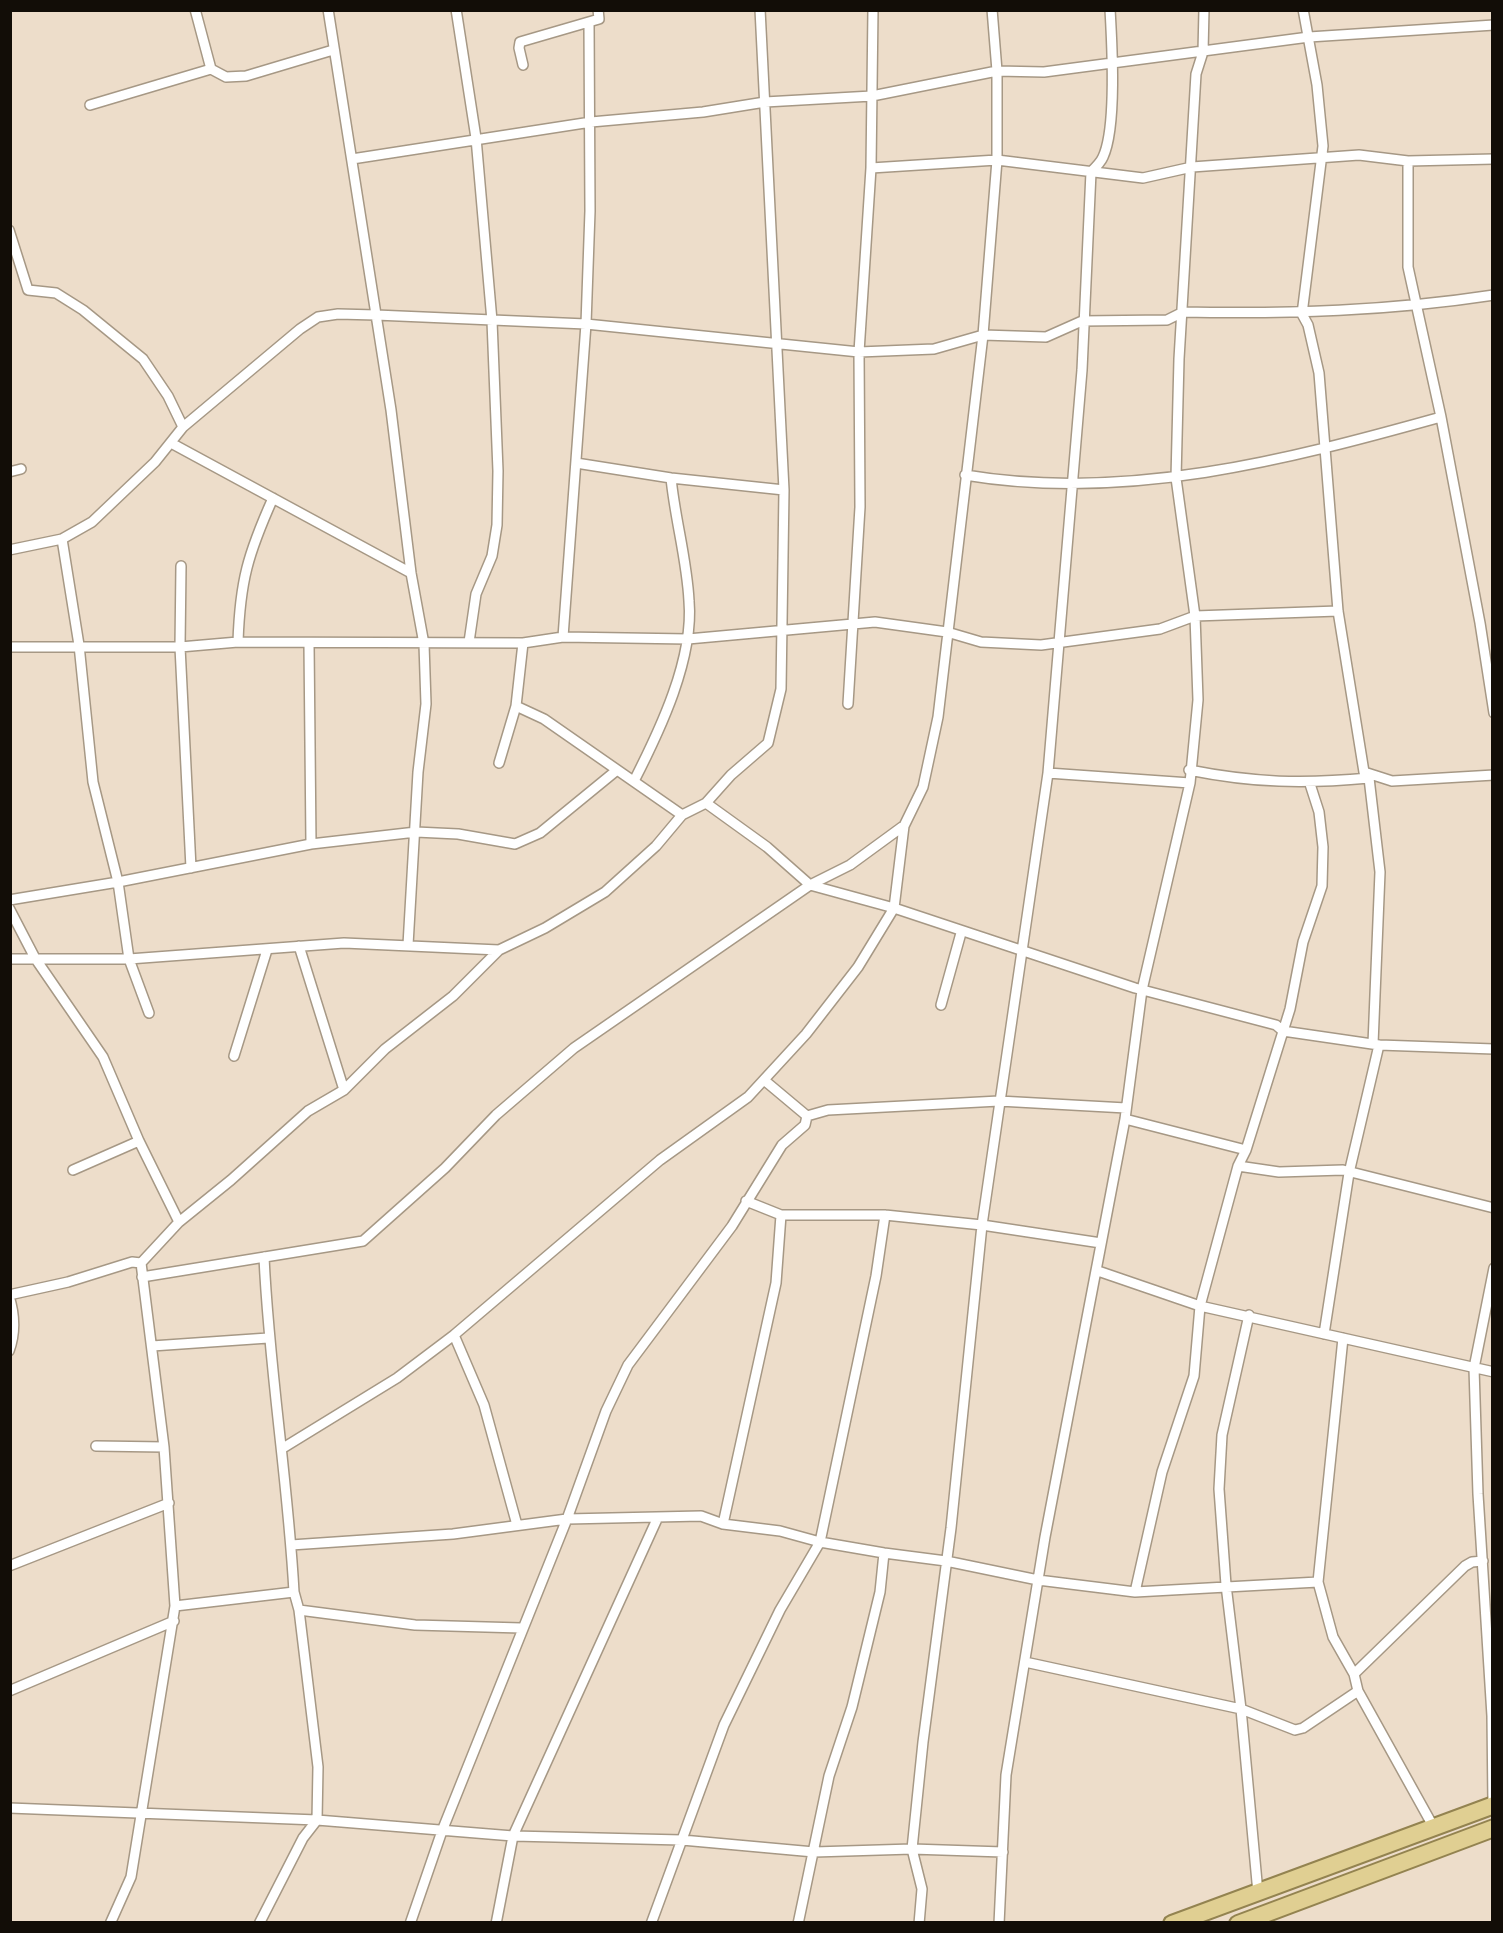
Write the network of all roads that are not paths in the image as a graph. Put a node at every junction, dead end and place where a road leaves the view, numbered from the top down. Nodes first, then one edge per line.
1 (195, 9) edge
2 (328, 9) edge
3 (456, 9) edge
4 (598, 9) edge
5 (760, 9) edge
6 (873, 9) edge
7 (992, 9) edge
8 (1110, 9) edge
9 (1204, 9) edge
10 (1303, 9) edge
11 (590, 22) junction
12 (1494, 25) edge
13 (1310, 37) junction
14 (333, 50) junction
15 (1202, 52) junction
16 (1113, 61) junction
17 (523, 65) dead end
18 (211, 69) junction
19 (997, 71) junction
20 (872, 95) junction
21 (766, 102) junction
22 (90, 104) dead end
23 (591, 122) junction
24 (476, 138) junction
25 (352, 159) junction
26 (1494, 159) edge
27 (997, 160) junction
28 (1321, 160) junction
29 (1408, 161) junction
30 (1192, 167) junction
31 (871, 168) junction
32 (1091, 172) junction
33 (9, 230) edge
34 (1494, 296) edge
35 (1414, 307) junction
36 (1183, 312) junction
37 (1302, 314) junction
38 (376, 315) junction
39 (492, 321) junction
40 (1082, 321) junction
41 (586, 325) junction
42 (983, 335) junction
43 (778, 346) junction
44 (859, 352) junction
45 (1441, 417) junction
46 (183, 427) junction
47 (171, 443) junction
48 (1327, 449) junction
49 (576, 463) junction
50 (965, 475) junction
51 (671, 478) junction
52 (1176, 478) junction
53 (1072, 484) junction
54 (784, 490) junction
55 (273, 498) junction
56 (62, 539) junction
57 (9, 550) edge
58 (181, 566) dead end
59 (411, 573) junction
60 (1338, 611) junction
61 (1195, 616) junction
62 (1494, 622) edge
63 (1480, 623) junction
64 (853, 626) junction
65 (782, 631) junction
66 (947, 632) junction
67 (563, 637) junction
68 (688, 639) junction
69 (1061, 640) junction
70 (238, 642) junction
71 (469, 643) junction
72 (523, 643) junction
73 (309, 644) junction
74 (424, 644) junction
75 (79, 645) junction
76 (9, 646) edge
77 (180, 647) junction
78 (848, 704) dead end
79 (516, 706) junction
80 (1494, 712) edge
81 (499, 763) dead end
82 (617, 770) junction
83 (1190, 770) junction
84 (1048, 773) junction
85 (1366, 775) junction
86 (1494, 775) edge
87 (634, 781) junction
88 (1392, 781) junction
89 (1190, 783) junction
90 (1310, 784) junction
91 (1371, 794) junction
92 (706, 803) junction
93 (682, 815) junction
94 (904, 826) junction
95 (416, 832) junction
96 (311, 844) junction
97 (191, 868) junction
98 (118, 882) junction
99 (810, 885) junction
100 (9, 904) edge
101 (893, 908) junction
102 (962, 933) junction
103 (408, 945) junction
104 (299, 946) junction
105 (267, 950) junction
106 (499, 950) junction
107 (1022, 951) junction
108 (9, 958) edge
109 (35, 958) junction
110 (130, 959) junction
111 (1142, 990) junction
112 (941, 1005) dead end
113 (149, 1013) dead end
114 (1283, 1031) junction
115 (1376, 1044) junction
116 (1494, 1048) edge
117 (234, 1056) dead end
118 (764, 1080) junction
119 (344, 1090) junction
120 (999, 1101) junction
121 (1126, 1113) junction
122 (807, 1117) junction
123 (139, 1141) junction
124 (1246, 1150) junction
125 (1238, 1166) junction
126 (73, 1170) dead end
127 (1349, 1173) junction
128 (746, 1201) junction
129 (1494, 1208) edge
130 (781, 1215) junction
131 (885, 1215) junction
132 (179, 1222) junction
133 (982, 1225) junction
134 (1101, 1243) junction
135 (264, 1257) junction
136 (141, 1263) junction
137 (1494, 1268) edge
138 (1098, 1271) junction
139 (142, 1276) junction
140 (9, 1295) edge
141 (1201, 1306) junction
142 (1249, 1316) junction
143 (1324, 1334) junction
144 (454, 1335) junction
145 (268, 1338) junction
146 (1342, 1338) junction
147 (152, 1346) junction
148 (9, 1352) edge
149 (1474, 1368) junction
150 (1494, 1372) edge
151 (96, 1446) dead end
152 (164, 1447) junction
153 (283, 1448) junction
154 (169, 1504) junction
155 (658, 1517) junction
156 (567, 1519) junction
157 (723, 1524) junction
158 (518, 1525) junction
159 (820, 1542) junction
160 (291, 1545) junction
161 (884, 1553) junction
162 (946, 1561) junction
163 (1483, 1561) junction
164 (9, 1565) edge
165 (1038, 1580) junction
166 (1318, 1582) junction
167 (1226, 1585) junction
168 (1490, 1585) edge
169 (294, 1592) junction
170 (1135, 1592) junction
171 (175, 1606) junction
172 (299, 1610) junction
173 (174, 1621) junction
174 (520, 1628) junction
175 (1024, 1662) junction
176 (1354, 1674) junction
177 (9, 1691) edge
178 (1358, 1691) junction
179 (1241, 1709) junction
180 (1494, 1805) edge
181 (9, 1808) edge
182 (141, 1812) junction
183 (317, 1820) junction
184 (1434, 1827) junction
185 (1494, 1828) edge
186 (442, 1831) junction
187 (513, 1836) junction
188 (682, 1840) junction
189 (912, 1850) junction
190 (814, 1852) junction
191 (1003, 1852) junction
192 (1258, 1893) junction
193 (1196, 1920) edge
194 (110, 1924) edge
195 (259, 1924) edge
196 (410, 1924) edge
197 (496, 1924) edge
198 (651, 1924) edge
199 (798, 1924) edge
200 (919, 1924) edge
201 (999, 1924) edge
202 (1172, 1924) edge
203 (1238, 1924) edge

1 - 18 street
2 - 14 street
3 - 24 street
4 - 11 street
5 - 21 street
6 - 20 street
7 - 19 street
8 - 16 street
9 - 15 street
10 - 13 street
11 - 17 street
11 - 23 street
12 - 13 street
13 - 15 street
13 - 28 street
14 - 18 street
14 - 25 street
15 - 16 street
15 - 30 street
16 - 19 street
16 - 32 street
18 - 22 street
19 - 20 street
19 - 27 street
20 - 21 street
20 - 31 street
21 - 23 street
21 - 43 street
23 - 24 street
23 - 41 street
24 - 25 street
24 - 39 street
25 - 38 street
26 - 29 street
27 - 31 street
27 - 32 street
27 - 42 street
28 - 29 street
28 - 30 street
28 - 37 street
29 - 35 street
30 - 32 street
30 - 36 street
31 - 44 street
32 - 40 street
33 - 46 street
34 - 35 street
35 - 37 street
35 - 45 street
36 - 37 street
36 - 40 street
36 - 52 street
37 - 48 street
38 - 39 street
38 - 46 street
38 - 59 street
39 - 41 street
39 - 71 street
40 - 42 street
40 - 53 street
41 - 43 street
41 - 49 street
42 - 44 street
42 - 50 street
43 - 44 street
43 - 54 street
44 - 64 street
45 - 48 street
45 - 63 street
46 - 47 street
47 - 55 street
47 - 56 street
48 - 52 street
48 - 60 street
49 - 51 street
49 - 67 street
50 - 53 street
50 - 66 street
51 - 54 street
51 - 68 street
52 - 53 street
52 - 61 street
53 - 69 street
54 - 65 street
55 - 59 street
55 - 70 street
56 - 57 street
56 - 75 street
58 - 77 street
59 - 74 street
60 - 61 street
60 - 85 street
61 - 69 street
61 - 83 street
62 - 63 street
63 - 80 street
64 - 65 street
64 - 66 street
64 - 78 street
65 - 68 street
65 - 92 street
66 - 69 street
66 - 94 street
67 - 68 street
67 - 72 street
68 - 87 street
69 - 84 street
70 - 73 street
70 - 77 street
71 - 72 street
71 - 74 street
72 - 79 street
73 - 74 street
73 - 96 street
74 - 95 street
75 - 76 street
75 - 77 street
75 - 98 street
77 - 97 street
79 - 81 street
79 - 82 street
82 - 87 street
82 - 95 street
83 - 89 street
83 - 90 street
84 - 89 street
84 - 107 street
85 - 88 street
85 - 90 street
85 - 91 street
86 - 88 street
87 - 93 street
88 - 91 street
89 - 111 street
90 - 114 street
91 - 115 street
92 - 93 street
92 - 99 street
93 - 106 street
94 - 99 street
94 - 101 street
95 - 96 street
95 - 103 street
96 - 97 street
97 - 98 street
98 - 100 street
98 - 110 street
99 - 101 street
99 - 135 street
100 - 109 street
101 - 102 street
101 - 118 street
102 - 107 street
102 - 112 street
103 - 104 street
103 - 106 street
104 - 105 street
104 - 119 street
105 - 110 street
105 - 117 street
106 - 119 street
107 - 111 street
107 - 120 street
108 - 109 street
109 - 110 street
109 - 123 street
110 - 113 street
111 - 114 street
111 - 121 street
114 - 115 street
114 - 124 street
115 - 116 street
115 - 127 street
118 - 122 street
118 - 144 street
119 - 132 street
120 - 121 street
120 - 122 street
120 - 133 street
121 - 124 street
121 - 134 street
122 - 128 street
123 - 126 street
123 - 132 street
124 - 125 street
125 - 127 street
125 - 141 street
127 - 129 street
127 - 143 street
128 - 130 street
128 - 156 street
130 - 131 street
130 - 157 street
131 - 133 street
131 - 159 street
132 - 136 street
133 - 134 street
133 - 162 street
134 - 138 street
135 - 139 street
135 - 145 street
136 - 139 street
136 - 140 street
137 - 149 street
138 - 141 street
138 - 165 street
139 - 147 street
140 - 148 street
141 - 142 street
141 - 170 street
142 - 143 street
142 - 167 street
143 - 146 street
144 - 153 street
144 - 158 street
145 - 147 street
145 - 153 street
146 - 149 street
146 - 166 street
147 - 152 street
149 - 150 street
149 - 163 street
151 - 152 street
152 - 154 street
153 - 160 street
154 - 164 street
154 - 171 street
155 - 156 street
155 - 157 street
155 - 187 street
156 - 158 street
156 - 174 street
157 - 159 street
158 - 160 street
159 - 161 street
159 - 188 street
160 - 169 street
161 - 162 street
161 - 190 street
162 - 165 street
162 - 189 street
163 - 168 street
163 - 176 street
165 - 170 street
165 - 175 street
166 - 167 street
166 - 176 street
167 - 170 street
167 - 179 street
168 - 180 street
169 - 171 street
169 - 172 street
171 - 173 street
172 - 174 street
172 - 183 street
173 - 177 street
173 - 182 street
174 - 186 street
175 - 179 street
175 - 191 street
176 - 178 street
178 - 179 street
178 - 184 street
179 - 192 street
180 - 184 highway
181 - 182 street
182 - 183 street
182 - 194 street
183 - 186 street
183 - 195 street
184 - 192 highway
185 - 203 highway
186 - 187 street
186 - 196 street
187 - 188 street
187 - 197 street
188 - 190 street
188 - 198 street
189 - 190 street
189 - 191 street
189 - 200 street
190 - 199 street
191 - 201 street
192 - 193 highway
193 - 202 highway

